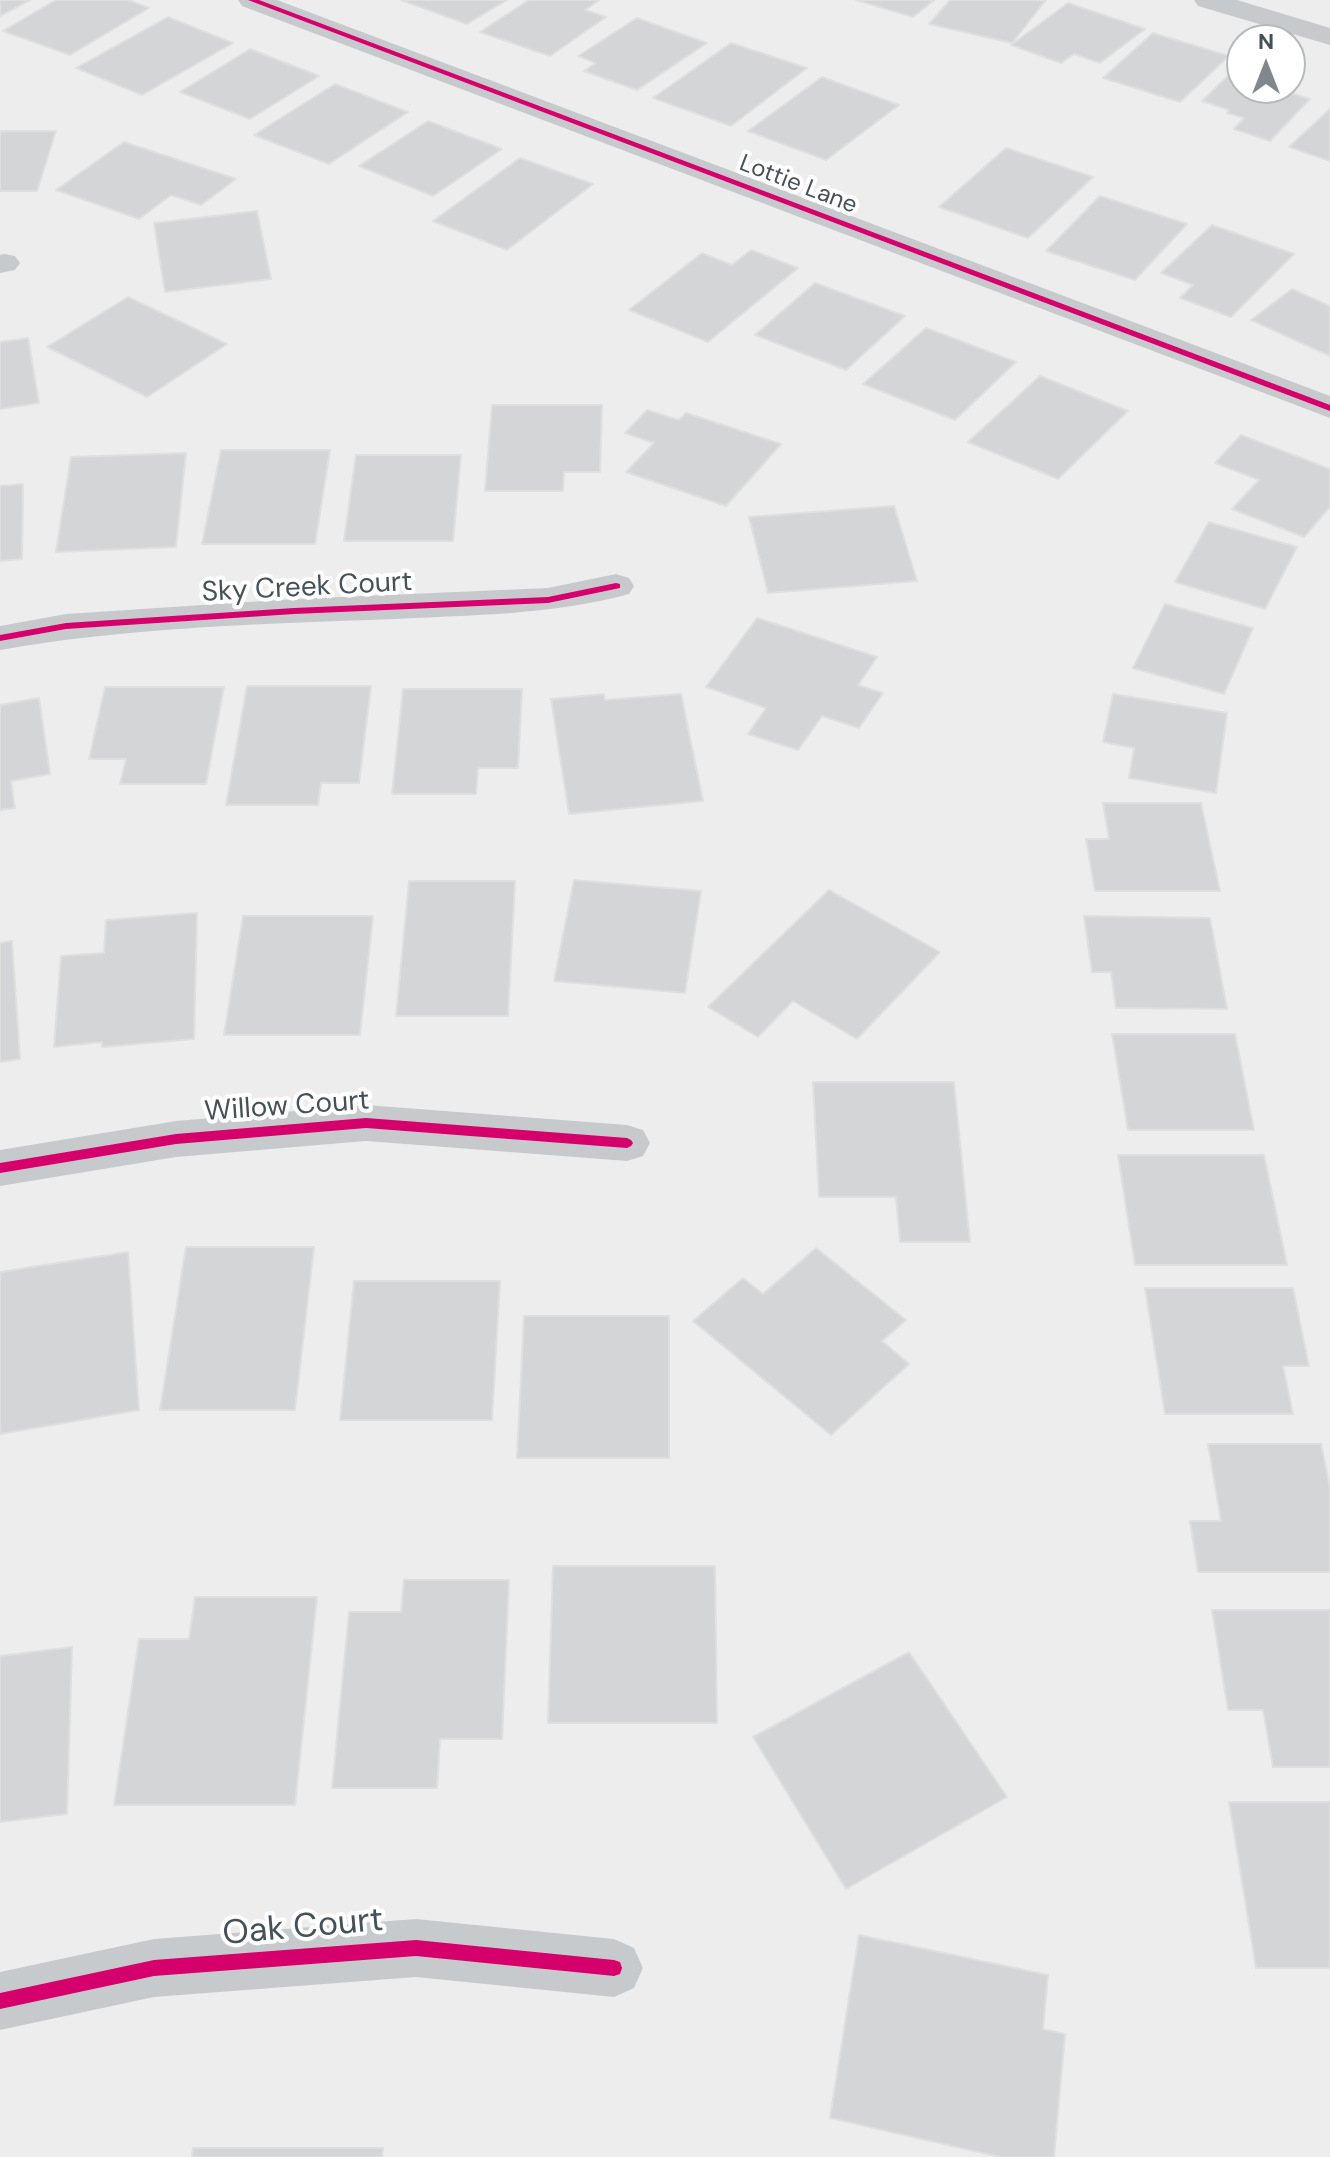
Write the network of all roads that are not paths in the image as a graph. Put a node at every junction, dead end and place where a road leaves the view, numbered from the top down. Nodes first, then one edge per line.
1 (252, 0) edge
2 (1208, 0) edge
3 (1330, 37) edge
4 (1330, 408) edge
5 (616, 586) dead end
6 (0, 638) edge
7 (627, 1143) dead end
8 (0, 1168) edge
9 (614, 1968) dead end
10 (0, 2001) edge

1 - 4 street, Lottie Lane
2 - 3 street
5 - 6 street, Sky Creek Court
7 - 8 street, Willow Court
9 - 10 street, Oak Court

